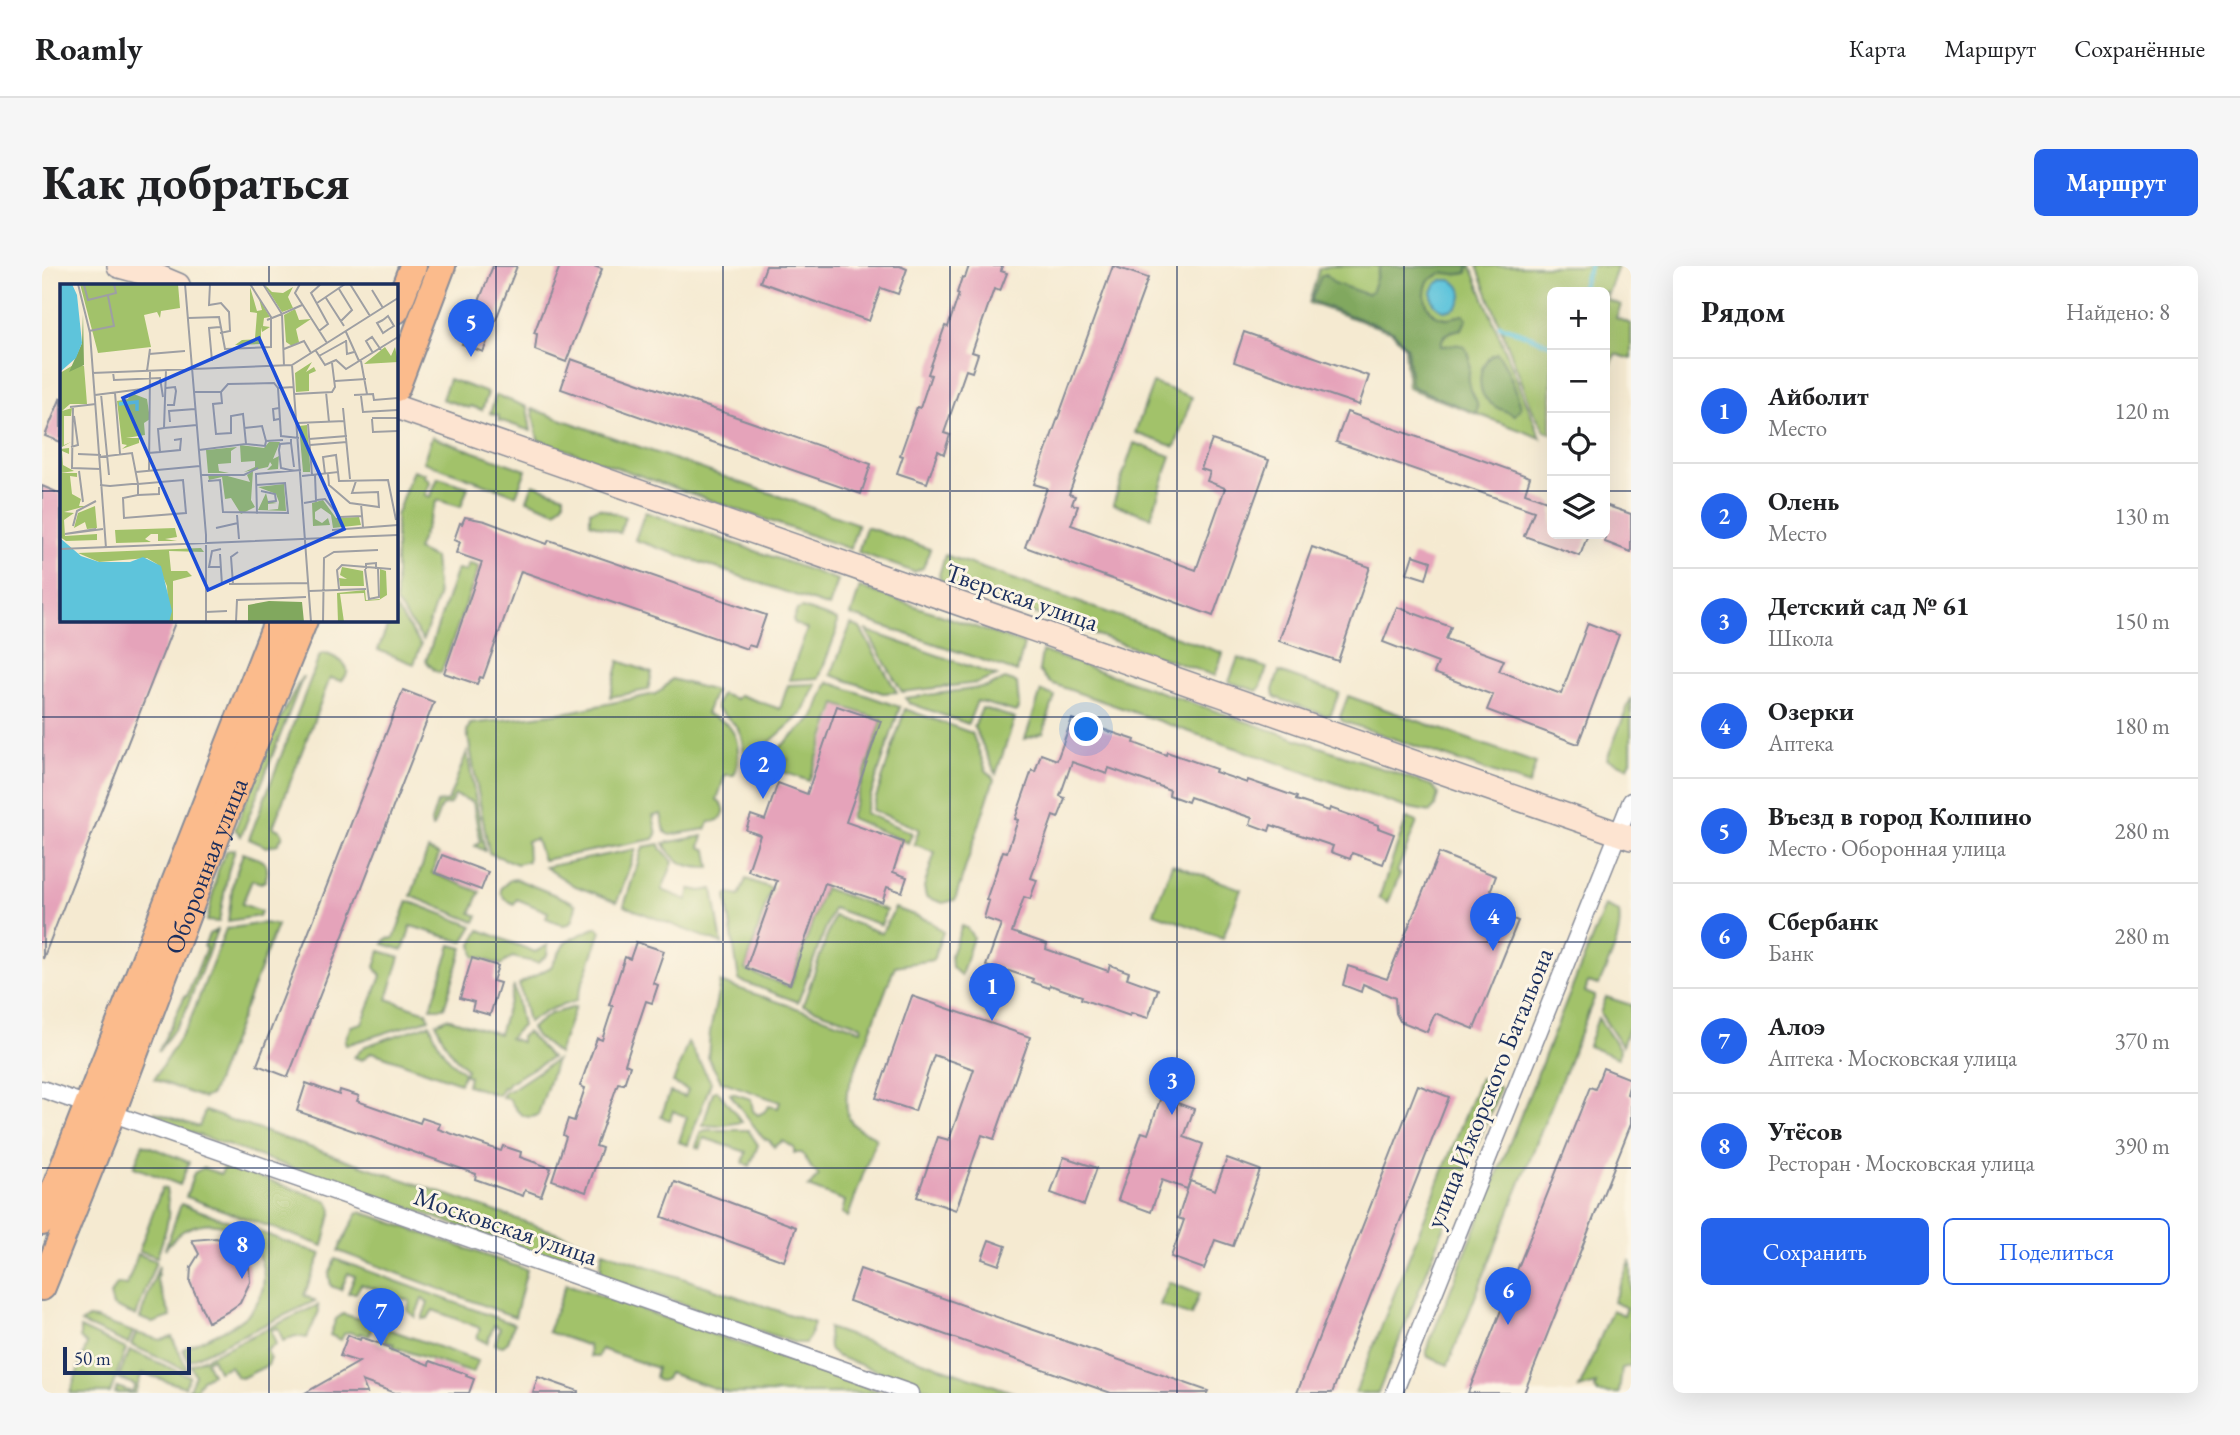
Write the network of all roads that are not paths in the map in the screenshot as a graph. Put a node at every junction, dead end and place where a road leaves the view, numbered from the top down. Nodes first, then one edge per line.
1 (119, 266) edge
2 (414, 266) edge
3 (442, 266) edge
4 (176, 284) edge
5 (397, 308) edge
6 (397, 385) edge
7 (397, 407) edge
8 (278, 621) edge
9 (304, 621) edge
10 (1631, 801) edge
11 (1625, 836) edge
12 (42, 1089) edge
13 (99, 1110) junction
14 (42, 1222) edge
15 (42, 1287) edge
16 (909, 1393) edge
17 (1394, 1393) edge

1 - 4 main road
2 - 5 main road
3 - 6 main road
7 - 11 main road, Тверская улица
8 - 13 main road, Оборонная улица
9 - 13 main road, Оборонная улица
10 - 11 street, улица Ижорского Батальона
11 - 17 street, улица Ижорского Батальона
12 - 13 street, Московская улица
13 - 14 main road
13 - 15 main road
13 - 16 street, Московская улица

